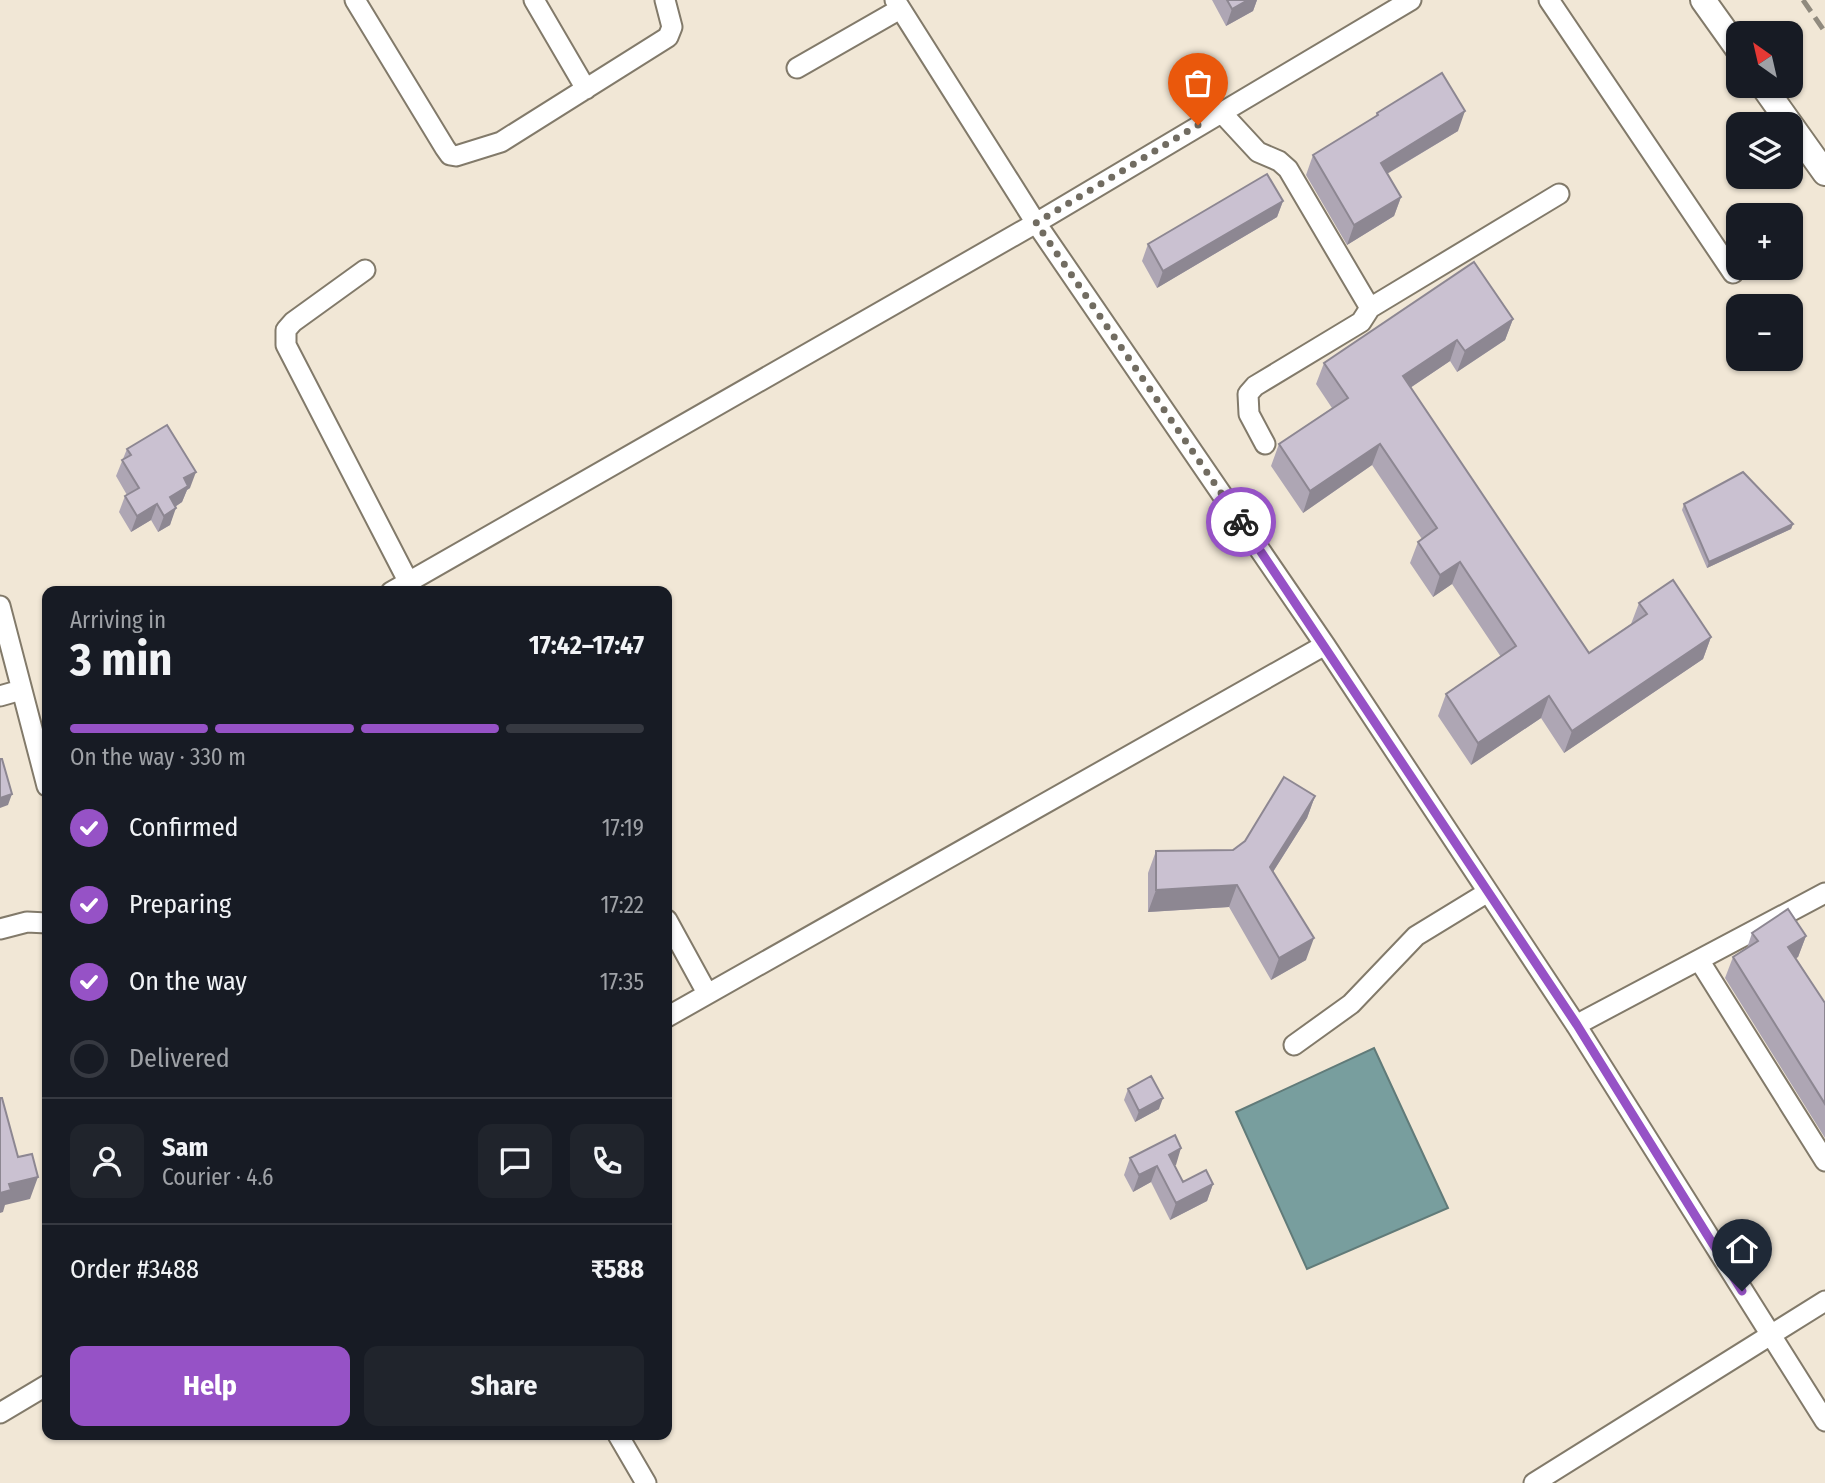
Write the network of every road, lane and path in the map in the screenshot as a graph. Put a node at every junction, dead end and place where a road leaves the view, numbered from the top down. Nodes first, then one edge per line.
1 (355, 0) edge
2 (534, 0) edge
3 (664, 0) edge
4 (1411, 0) edge
5 (1549, 0) edge
6 (1703, 0) edge
7 (897, 4) edge
8 (1726, 33) edge
9 (797, 68) dead end
10 (586, 89) junction
11 (1772, 98) edge
12 (1221, 111) junction
13 (1825, 173) edge
14 (1559, 194) dead end
15 (1036, 223) junction
16 (1726, 263) edge
17 (365, 270) dead end
18 (1370, 309) junction
19 (1265, 444) dead end
20 (408, 582) junction
21 (401, 586) edge
22 (0, 606) edge
23 (1325, 645) junction
24 (21, 690) junction
25 (0, 696) edge
26 (42, 768) edge
27 (1488, 892) junction
28 (1825, 893) edge
29 (42, 923) edge
30 (0, 929) edge
31 (672, 929) edge
32 (1699, 960) junction
33 (707, 993) junction
34 (672, 1014) edge
35 (1577, 1025) junction
36 (1294, 1045) dead end
37 (1825, 1161) edge
38 (1825, 1301) edge
39 (1770, 1335) junction
40 (42, 1388) edge
41 (0, 1413) edge
42 (1825, 1422) edge
43 (621, 1440) edge
44 (646, 1483) edge
45 (1534, 1483) edge

1 - 10 street
2 - 10 street
3 - 10 street
4 - 12 street
5 - 16 street
6 - 8 main road
7 - 9 street
7 - 15 street
11 - 13 main road
12 - 15 street
12 - 18 street
14 - 18 street
15 - 20 street
15 - 23 street
17 - 20 street
18 - 19 street
20 - 21 street
22 - 24 street
23 - 27 street
23 - 33 street
24 - 25 street
24 - 26 street
27 - 35 street
27 - 36 street
28 - 32 street
29 - 30 street
31 - 33 street
32 - 35 street
32 - 37 street
33 - 34 street
35 - 39 street
38 - 39 street
39 - 42 street
39 - 45 street
40 - 41 street
43 - 44 street

